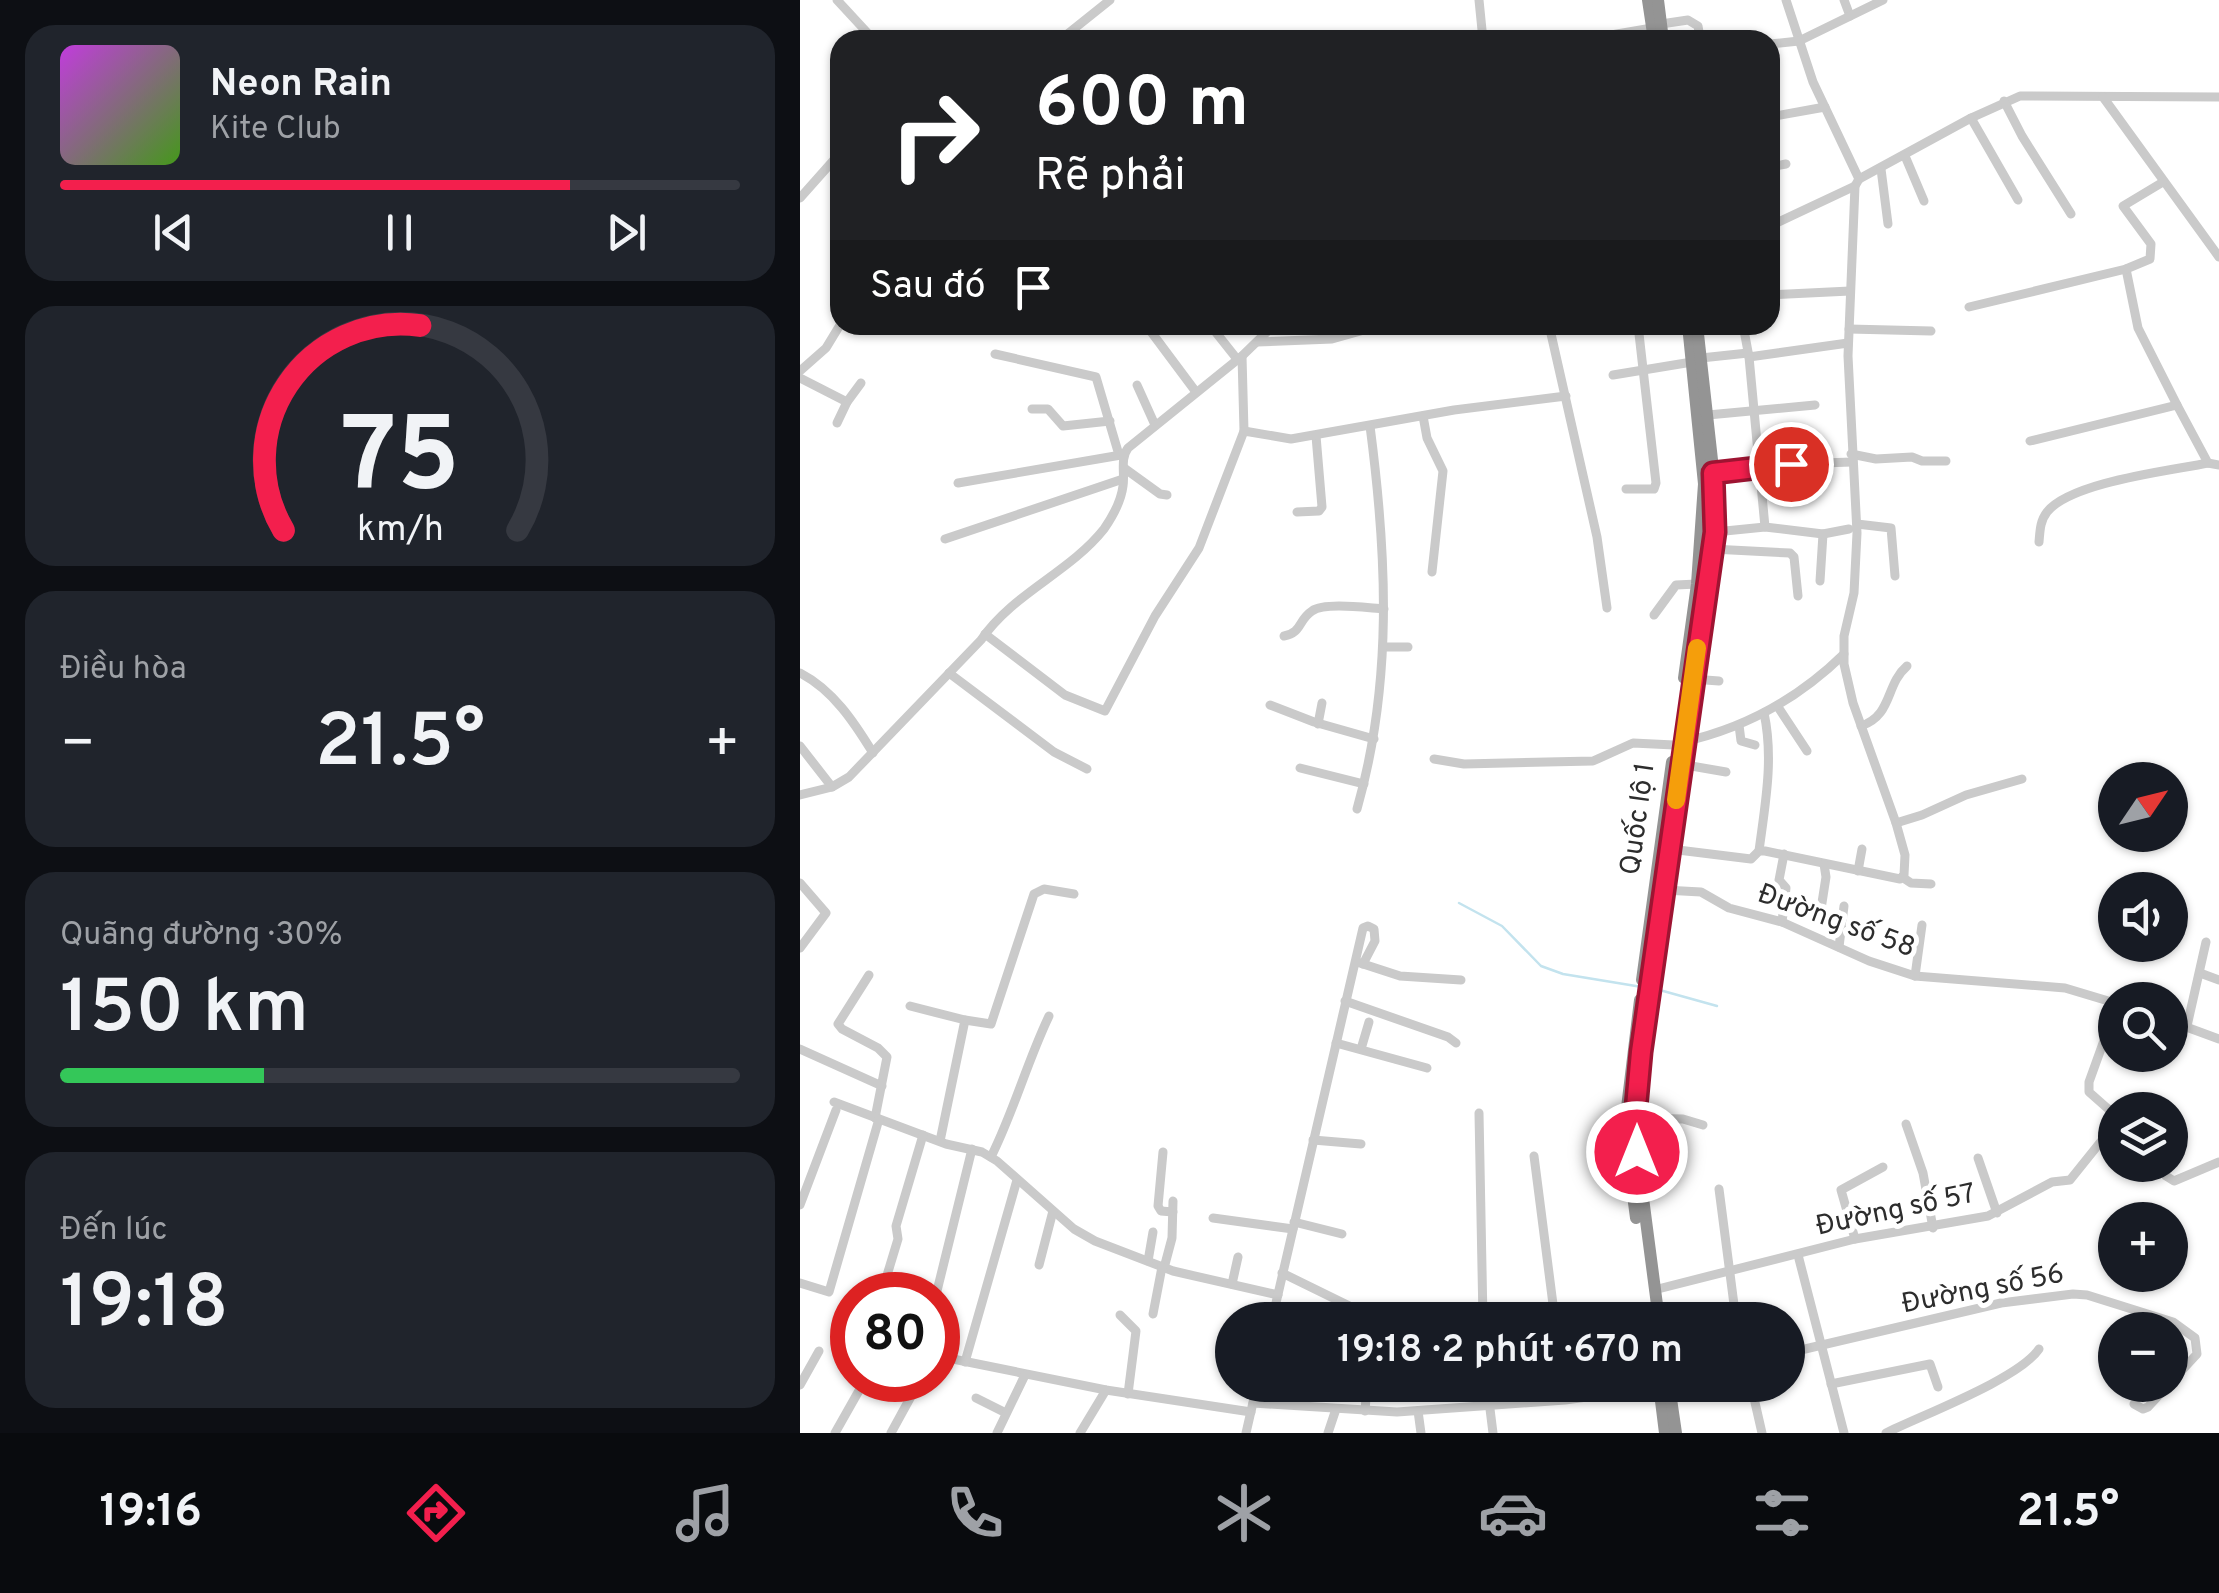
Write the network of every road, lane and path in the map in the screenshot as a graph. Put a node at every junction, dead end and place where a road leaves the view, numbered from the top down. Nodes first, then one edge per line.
1 (837, 0) edge
2 (1110, 0) edge
3 (1648, 0) edge
4 (1658, 0) edge
5 (1786, 0) edge
6 (1844, 0) edge
7 (1884, 0) edge
8 (1483, 1) edge
9 (1850, 16) junction
10 (865, 30) edge
11 (1072, 30) edge
12 (1482, 30) edge
13 (1656, 30) edge
14 (1699, 30) edge
15 (1798, 41) junction
16 (1780, 43) edge
17 (2103, 97) junction
18 (2219, 98) edge
19 (2004, 101) junction
20 (1825, 107) junction
21 (1780, 115) edge
22 (1971, 118) junction
23 (1906, 156) junction
24 (1786, 164) dead end
25 (830, 165) edge
26 (1780, 165) edge
27 (1881, 169) junction
28 (1857, 182) junction
29 (2163, 182) junction
30 (800, 198) edge
31 (2018, 200) dead end
32 (1924, 201) dead end
33 (2071, 214) dead end
34 (1780, 221) edge
35 (1888, 224) dead end
36 (2219, 257) edge
37 (2126, 269) junction
38 (1850, 291) junction
39 (1780, 295) edge
40 (1969, 307) dead end
41 (1849, 329) junction
42 (1931, 331) dead end
43 (834, 335) edge
44 (1153, 335) edge
45 (1219, 335) edge
46 (1264, 335) edge
47 (1346, 335) edge
48 (1551, 335) edge
49 (1639, 335) edge
50 (1690, 335) edge
51 (1697, 335) edge
52 (1745, 335) edge
53 (1257, 342) junction
54 (1848, 343) junction
55 (994, 354) dead end
56 (1749, 355) junction
57 (1239, 357) junction
58 (1696, 360) junction
59 (1644, 369) junction
60 (800, 374) edge
61 (1613, 374) dead end
62 (861, 382) dead end
63 (1138, 384) dead end
64 (1196, 392) junction
65 (1566, 396) junction
66 (846, 402) junction
67 (1814, 404) dead end
68 (2178, 405) junction
69 (1032, 409) dead end
70 (1753, 410) junction
71 (1708, 415) junction
72 (1422, 416) junction
73 (1110, 421) junction
74 (837, 423) dead end
75 (1156, 425) junction
76 (1370, 426) junction
77 (1244, 430) junction
78 (1316, 436) junction
79 (2030, 441) dead end
80 (1121, 455) junction
81 (1852, 458) junction
82 (1946, 461) dead end
83 (2214, 464) edge
84 (1760, 467) junction
85 (1124, 473) junction
86 (1713, 473) junction
87 (958, 483) dead end
88 (1626, 489) dead end
89 (1166, 495) dead end
90 (1297, 512) dead end
91 (1853, 526) junction
92 (1765, 527) junction
93 (1715, 532) junction
94 (1823, 534) junction
95 (945, 538) dead end
96 (2040, 542) dead end
97 (1712, 549) junction
98 (1432, 572) dead end
99 (1895, 576) dead end
100 (1820, 581) dead end
101 (1698, 584) junction
102 (1798, 596) dead end
103 (1607, 608) dead end
104 (1384, 609) junction
105 (1654, 616) dead end
106 (986, 634) junction
107 (1284, 636) dead end
108 (1383, 647) junction
109 (1408, 647) dead end
110 (1844, 654) junction
111 (1908, 666) dead end
112 (800, 673) edge
113 (949, 674) junction
114 (1692, 679) junction
115 (1719, 680) dead end
116 (1322, 702) dead end
117 (1270, 705) dead end
118 (1778, 707) junction
119 (1764, 714) junction
120 (1318, 724) junction
121 (1739, 725) junction
122 (1861, 726) junction
123 (1374, 739) junction
124 (1679, 744) junction
125 (1755, 745) dead end
126 (800, 746) edge
127 (1807, 751) dead end
128 (873, 753) junction
129 (1434, 759) dead end
130 (1680, 764) junction
131 (1300, 768) dead end
132 (1087, 769) dead end
133 (1726, 772) dead end
134 (2022, 779) dead end
135 (1364, 784) junction
136 (832, 788) junction
137 (800, 795) edge
138 (1357, 809) dead end
139 (1896, 823) junction
140 (1670, 849) junction
141 (1862, 849) dead end
142 (1759, 851) junction
143 (1784, 854) junction
144 (1824, 864) junction
145 (1858, 871) junction
146 (1902, 878) junction
147 (800, 883) edge
148 (1931, 884) dead end
149 (1664, 890) junction
150 (1074, 894) dead end
151 (1844, 906) dead end
152 (1822, 910) dead end
153 (1782, 922) junction
154 (1922, 924) dead end
155 (2206, 942) dead end
156 (1838, 947) junction
157 (800, 948) edge
158 (2200, 973) junction
159 (869, 975) dead end
160 (1915, 976) junction
161 (1647, 978) junction
162 (1461, 980) dead end
163 (2219, 980) edge
164 (1645, 996) junction
165 (1346, 1000) junction
166 (2098, 1000) edge
167 (910, 1006) dead end
168 (1050, 1016) dead end
169 (966, 1020) junction
170 (1369, 1022) dead end
171 (2188, 1022) edge
172 (2188, 1026) edge
173 (2219, 1039) edge
174 (1336, 1043) junction
175 (1456, 1043) dead end
176 (800, 1049) edge
177 (1361, 1049) junction
178 (2098, 1058) edge
179 (1427, 1068) dead end
180 (882, 1086) junction
181 (2098, 1099) edge
182 (1479, 1113) dead end
183 (877, 1118) junction
184 (1635, 1118) junction
185 (1906, 1124) dead end
186 (1703, 1125) dead end
187 (923, 1135) junction
188 (1313, 1140) junction
189 (940, 1142) junction
190 (1361, 1144) dead end
191 (2098, 1145) edge
192 (972, 1149) junction
193 (1163, 1152) dead end
194 (1534, 1156) dead end
195 (991, 1157) junction
196 (1978, 1158) dead end
197 (2219, 1162) edge
198 (1883, 1168) dead end
199 (2188, 1175) edge
200 (1017, 1180) junction
201 (1719, 1189) dead end
202 (800, 1205) edge
203 (1053, 1211) junction
204 (1996, 1212) junction
205 (1213, 1218) dead end
206 (1293, 1226) junction
207 (1933, 1228) junction
208 (1153, 1232) dead end
209 (1342, 1234) dead end
210 (1855, 1239) junction
211 (1798, 1255) junction
212 (1238, 1257) dead end
213 (1148, 1261) junction
214 (1039, 1264) dead end
215 (1163, 1268) junction
216 (887, 1272) edge
217 (942, 1272) edge
218 (1730, 1272) junction
219 (1282, 1273) junction
220 (800, 1283) edge
221 (1232, 1284) junction
222 (1654, 1290) junction
223 (829, 1292) joint
224 (1278, 1295) junction
225 (1276, 1302) edge
226 (1341, 1302) edge
227 (1483, 1302) edge
228 (1553, 1302) edge
229 (1648, 1302) edge
230 (1656, 1302) edge
231 (1734, 1302) edge
232 (1154, 1314) dead end
233 (1120, 1315) dead end
234 (1821, 1346) junction
235 (2039, 1348) dead end
236 (1805, 1349) edge
237 (819, 1351) dead end
238 (960, 1361) edge
239 (965, 1362) junction
240 (1025, 1374) junction
241 (1831, 1384) junction
242 (800, 1385) edge
243 (1938, 1386) dead end
244 (1106, 1390) junction
245 (1128, 1394) junction
246 (976, 1398) dead end
247 (853, 1402) edge
248 (908, 1402) edge
249 (1254, 1402) edge
250 (1366, 1402) edge
251 (1488, 1402) edge
252 (1543, 1402) edge
253 (1664, 1402) edge
254 (1668, 1402) edge
255 (1755, 1402) edge
256 (2134, 1404) dead end
257 (1488, 1407) junction
258 (1252, 1408) junction
259 (1336, 1409) junction
260 (1365, 1411) junction
261 (1418, 1411) junction
262 (1006, 1414) junction
263 (835, 1433) edge
264 (891, 1433) edge
265 (996, 1433) edge
266 (1080, 1433) edge
267 (1246, 1433) edge
268 (1328, 1433) edge
269 (1421, 1433) edge
270 (1492, 1433) edge
271 (1665, 1433) edge
272 (1676, 1433) edge
273 (1762, 1433) edge
274 (1844, 1433) edge
275 (1886, 1433) edge

1 - 10 street
2 - 11 street
3 - 13 highway
4 - 13 highway
5 - 15 street
6 - 9 street
7 - 9 street
8 - 12 street
9 - 15 street
13 - 14 street
15 - 16 street
15 - 20 street
17 - 18 street
17 - 19 street
17 - 29 street
19 - 22 street
19 - 33 street
20 - 21 street
20 - 28 street
22 - 23 street
22 - 31 street
23 - 27 street
23 - 32 street
24 - 26 street
25 - 30 street
27 - 28 street
27 - 35 street
28 - 34 street
28 - 38 street
29 - 36 street
29 - 37 street
37 - 40 street
37 - 68 street
38 - 39 street
38 - 41 street
41 - 42 street
41 - 54 street
43 - 60 street
44 - 64 street
45 - 57 street
46 - 53 street
47 - 53 street
48 - 65 street
49 - 59 street
50 - 58 highway, Quốc lộ 1
51 - 58 highway, Quốc lộ 1
52 - 56 street
53 - 57 street
54 - 56 street
54 - 81 street
55 - 73 street
56 - 58 street
56 - 70 street
57 - 64 street
57 - 77 street
58 - 59 street
58 - 71 highway, Quốc lộ 1
58 - 101 highway, Quốc lộ 1
59 - 61 street
59 - 88 street
60 - 66 street
62 - 66 street
63 - 75 street
64 - 75 street
65 - 72 street
65 - 103 street
66 - 74 street
67 - 70 street
68 - 79 street
68 - 83 street
69 - 73 street
70 - 71 street
70 - 84 street
71 - 86 highway, Quốc lộ 1
72 - 76 street
72 - 98 street
73 - 80 street
75 - 80 street
76 - 78 street
76 - 104 street
77 - 78 street
77 - 106 street
78 - 90 street
80 - 85 street
80 - 87 street
81 - 82 street
81 - 84 street
81 - 91 street
83 - 96 street
84 - 86 street
84 - 92 street
85 - 89 street
85 - 95 street
85 - 106 street
86 - 93 highway, Quốc lộ 1
91 - 94 street
91 - 99 street
91 - 110 street
92 - 93 street
92 - 94 street
93 - 97 highway, Quốc lộ 1
94 - 100 street
97 - 102 street
97 - 114 highway, Quốc lộ 1
101 - 105 street
101 - 124 highway, Quốc lộ 1
104 - 107 street
104 - 108 street
106 - 113 street
108 - 109 street
108 - 123 street
110 - 118 street
110 - 122 street
111 - 122 street
112 - 128 street
113 - 128 street
113 - 132 street
114 - 115 street
114 - 124 highway, Quốc lộ 1
116 - 120 street
117 - 120 street
118 - 119 street
118 - 127 street
119 - 121 street
119 - 142 street
120 - 123 street
121 - 124 street
121 - 125 street
122 - 139 street
123 - 135 street
124 - 129 street
124 - 130 highway, Quốc lộ 1
124 - 161 highway, Quốc lộ 1
126 - 136 street
128 - 136 street
130 - 133 street
130 - 140 highway, Quốc lộ 1
131 - 135 street
134 - 139 street
135 - 138 street
136 - 137 street
139 - 146 street
140 - 142 street
140 - 149 highway, Quốc lộ 1
141 - 145 street
142 - 143 street
143 - 144 street
143 - 153 street
144 - 145 street
144 - 152 street
145 - 146 street
146 - 148 street
147 - 157 street
149 - 153 street, Đường số 58
149 - 161 highway, Quốc lộ 1
150 - 169 street
151 - 156 street
153 - 156 street, Đường số 58
154 - 160 street
155 - 158 street
156 - 160 street, Đường số 58
158 - 163 street
158 - 171 street
159 - 180 street
160 - 166 street, Đường số 58
161 - 164 highway, Quốc lộ 1
162 - 165 street
164 - 184 highway, Quốc lộ 1
164 - 229 highway, Quốc lộ 1
165 - 174 street
165 - 175 street
167 - 169 street
168 - 195 street
169 - 189 street
170 - 177 street
172 - 173 street
174 - 177 street
174 - 188 street
176 - 180 street
177 - 179 street
178 - 181 street
180 - 183 street
182 - 227 street
183 - 187 street
183 - 202 street
183 - 223 street
184 - 186 street
184 - 222 highway, Quốc lộ 1
185 - 207 street
187 - 189 street
187 - 216 street
188 - 190 street
188 - 206 street
189 - 192 street
191 - 204 street, Đường số 57
192 - 195 street
192 - 217 street
193 - 215 street
194 - 228 street
195 - 200 street
196 - 204 street
197 - 199 street
198 - 210 street
200 - 203 street
200 - 239 street
201 - 218 street
203 - 213 street
203 - 214 street
204 - 207 street, Đường số 57
205 - 206 street
206 - 209 street
206 - 219 street
207 - 210 street, Đường số 57
208 - 213 street
210 - 211 street, Đường số 57
211 - 218 street, Đường số 57
211 - 234 street
212 - 221 street
213 - 215 street
215 - 221 street
215 - 232 street
218 - 222 street, Đường số 57
218 - 231 street
219 - 224 street
219 - 226 street
220 - 223 street
221 - 224 street
222 - 230 highway, Quốc lộ 1
224 - 225 street
233 - 245 street
234 - 236 street, Đường số 56
234 - 241 street
234 - 256 street, Đường số 56
235 - 275 street
237 - 242 street
238 - 239 street
239 - 240 street
240 - 244 street
240 - 262 street
241 - 243 street
241 - 274 street
244 - 245 street
244 - 266 street
245 - 258 street
246 - 262 street
247 - 263 street
248 - 264 street
249 - 258 street
250 - 260 street
251 - 257 street
252 - 257 street
253 - 271 highway
254 - 272 highway
255 - 273 street
257 - 261 street
257 - 270 street
258 - 259 street
258 - 267 street
259 - 260 street
259 - 268 street
260 - 261 street
261 - 269 street
262 - 265 street

